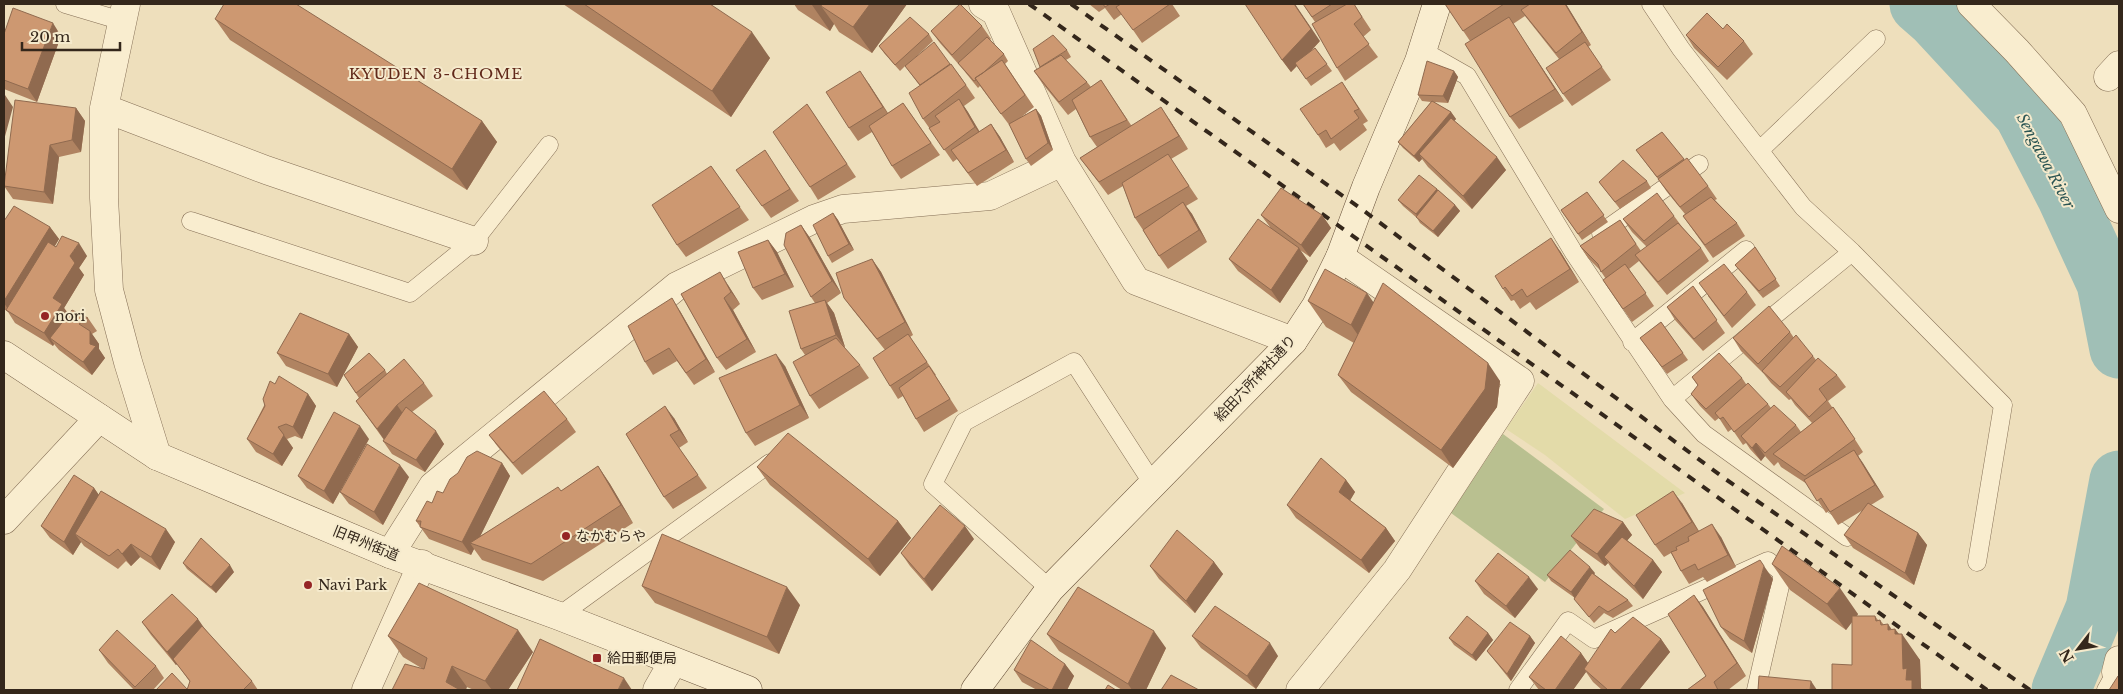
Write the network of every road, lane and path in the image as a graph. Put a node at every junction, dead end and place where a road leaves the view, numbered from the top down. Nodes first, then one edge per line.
1 (65, 4) edge
2 (983, 4) edge
3 (1437, 4) edge
4 (1651, 4) edge
5 (1971, 4) edge
6 (124, 13) edge
7 (1876, 39) dead end
8 (1423, 50) junction
9 (104, 108) junction
10 (549, 145) dead end
11 (1760, 150) junction
12 (1062, 162) junction
13 (1698, 164) dead end
14 (2119, 209) edge
15 (191, 221) dead end
16 (474, 241) junction
17 (1746, 250) dead end
18 (1852, 252) junction
19 (1574, 253) junction
20 (1340, 257) junction
21 (1293, 341) junction
22 (1632, 342) junction
23 (5, 359) edge
24 (1672, 399) junction
25 (99, 418) junction
26 (158, 456) junction
27 (770, 462) edge
28 (1153, 484) junction
29 (4, 520) edge
30 (1846, 537) edge
31 (390, 554) junction
32 (1977, 562) dead end
33 (422, 564) junction
34 (1050, 589) junction
35 (559, 616) junction
36 (674, 662) junction
37 (366, 690) edge
38 (657, 690) edge
39 (748, 690) edge
40 (975, 690) edge
41 (1300, 690) edge
42 (1518, 690) edge
43 (1756, 690) edge

1 - 6 lane
2 - 12 street
3 - 8 street, 給田六所神社通り
4 - 11 lane
5 - 14 street
6 - 9 street
7 - 11 lane
8 - 19 lane
8 - 20 street, 給田六所神社通り
9 - 16 street
9 - 26 street
10 - 16 lane
11 - 18 lane
12 - 21 street
12 - 31 street
13 - 19 lane
15 - 16 lane
17 - 22 lane
18 - 24 lane
18 - 32 lane
19 - 22 lane
20 - 21 street, 給田六所神社通り
20 - 41 street
21 - 28 street, 給田六所神社通り
22 - 24 lane
23 - 25 street, 旧甲州街道
24 - 30 lane
25 - 26 street, 旧甲州街道
25 - 29 street
26 - 31 street, 旧甲州街道
27 - 35 lane
28 - 34 street, 給田六所神社通り
28 - 34 lane
31 - 33 street, 旧甲州街道
33 - 35 street, 旧甲州街道
33 - 37 street
34 - 40 street, 給田六所神社通り
35 - 36 street, 旧甲州街道
36 - 38 street
36 - 39 street, 旧甲州街道
42 - 43 lane

